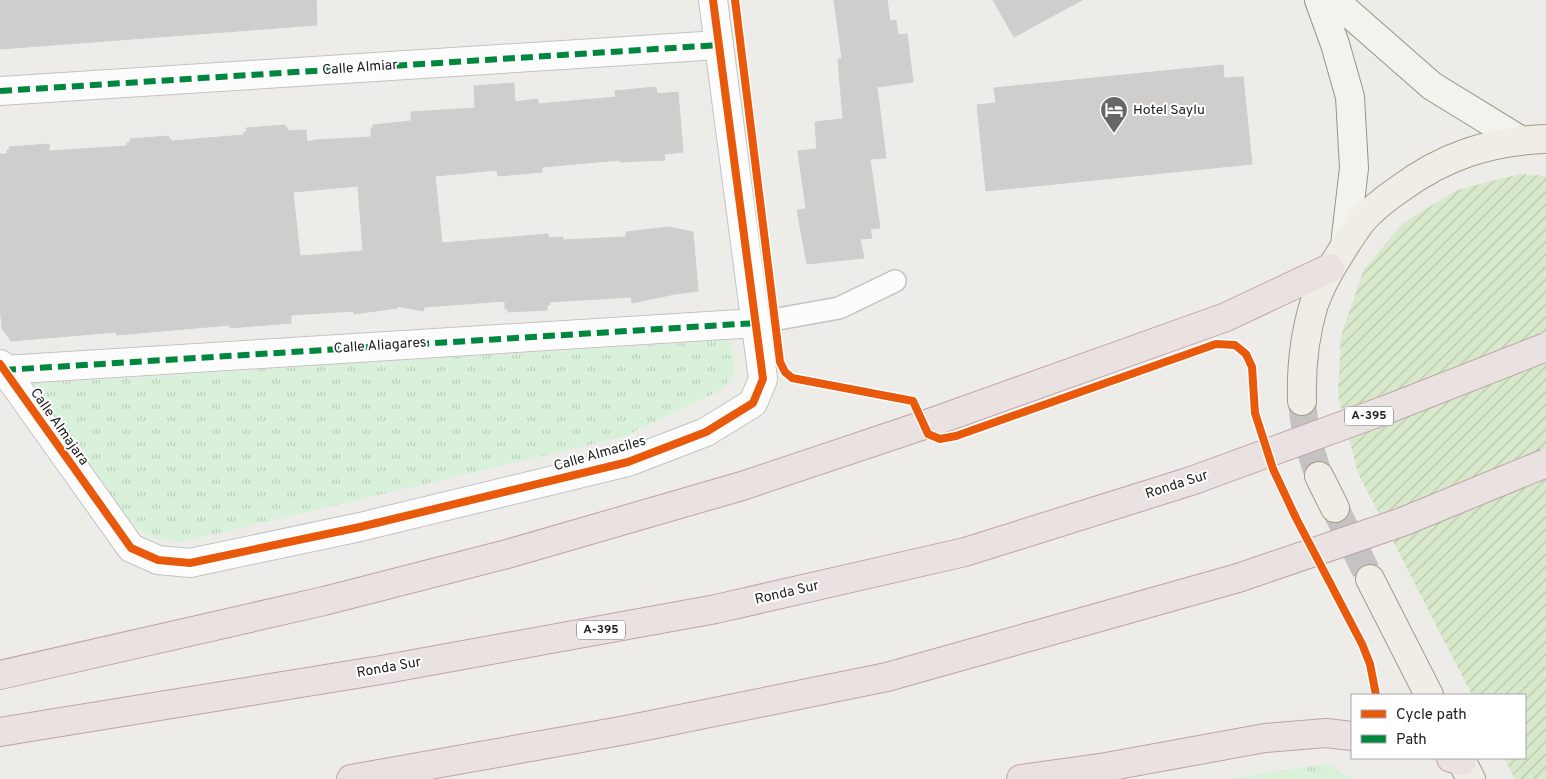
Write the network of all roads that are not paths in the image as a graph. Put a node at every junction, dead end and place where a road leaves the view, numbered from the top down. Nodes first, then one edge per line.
1 (713, 0) edge
2 (1319, 0) edge
3 (1334, 0) edge
4 (719, 45) junction
5 (0, 91) edge
6 (1533, 140) edge
7 (1345, 245) junction
8 (1330, 268) junction
9 (895, 281) dead end
10 (756, 323) junction
11 (1546, 347) edge
12 (2, 367) edge
13 (1302, 402) tunnel mouth
14 (1546, 462) edge
15 (1319, 476) tunnel mouth
16 (98, 504) joint
17 (1335, 508) tunnel mouth
18 (1370, 579) tunnel mouth
19 (0, 675) edge
20 (1428, 694) edge
21 (0, 732) edge
22 (1351, 736) edge
23 (352, 779) edge
24 (1021, 779) edge

1 - 4 street, Calle Almaciles
2 - 7 street
3 - 6 street
4 - 5 street, Calle Almiar
4 - 10 street, Calle Almaciles
6 - 7 main road
7 - 8 main road
8 - 13 main road
8 - 19 highway
9 - 10 lane
10 - 12 street, Calle Aliagares
10 - 16 street, Calle Almaciles
11 - 21 highway, Ronda Sur / A-395, bridge
12 - 16 street, Calle Almajara
14 - 23 highway, bridge
15 - 17 main road
18 - 20 main road
22 - 24 highway

